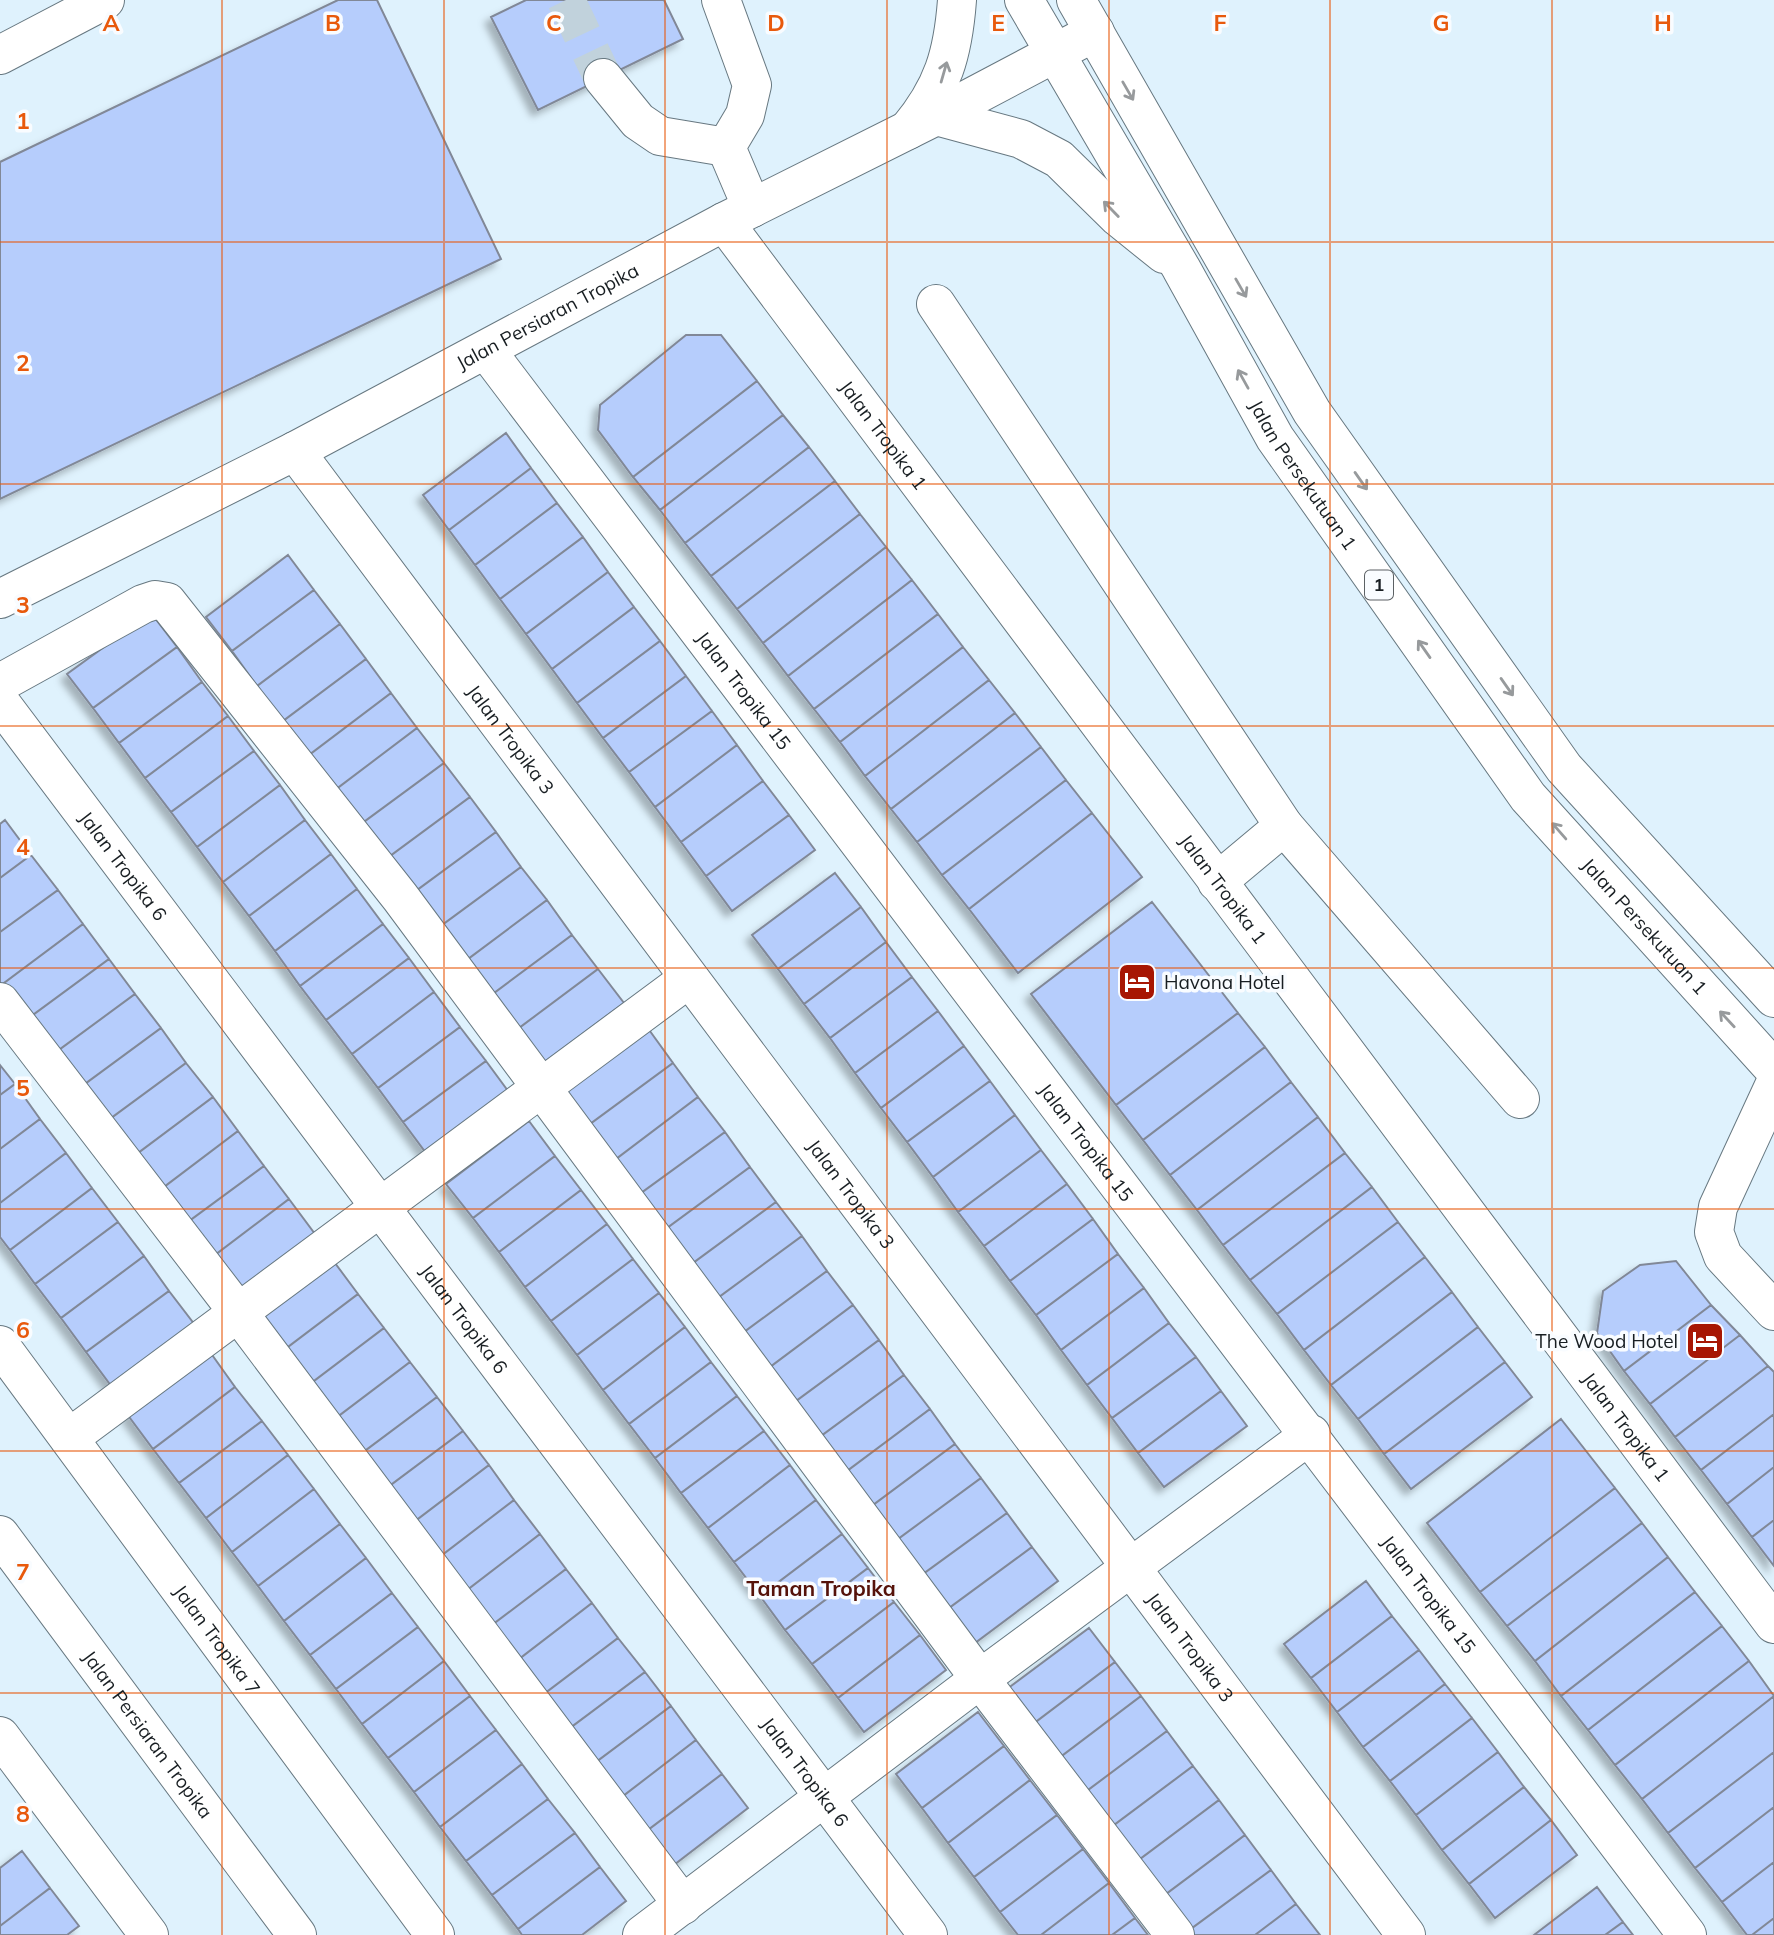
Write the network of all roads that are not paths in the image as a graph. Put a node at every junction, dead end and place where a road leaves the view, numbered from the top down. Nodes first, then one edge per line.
1 (105, 0) edge
2 (721, 0) edge
3 (957, 0) edge
4 (1024, 0) edge
5 (1085, 16) edge
6 (1055, 51) junction
7 (0, 55) edge
8 (603, 78) tunnel mouth
9 (922, 123) junction
10 (726, 147) junction
11 (738, 215) junction
12 (1181, 268) junction
13 (936, 304) dead end
14 (486, 350) junction
15 (295, 451) junction
16 (0, 599) edge
17 (0, 683) edge
18 (0, 702) edge
19 (1284, 826) junction
20 (1217, 882) junction
21 (688, 979) junction
22 (1774, 998) edge
23 (0, 1002) edge
24 (1774, 1069) edge
25 (1774, 1086) edge
26 (541, 1087) junction
27 (1520, 1099) dead end
28 (380, 1207) junction
29 (1774, 1311) edge
30 (238, 1312) junction
31 (0, 1345) edge
32 (1311, 1434) junction
33 (69, 1438) junction
34 (0, 1535) edge
35 (1131, 1570) junction
36 (1774, 1623) edge
37 (980, 1679) junction
38 (0, 1736) edge
39 (827, 1797) junction
40 (683, 1905) junction
41 (149, 1935) edge
42 (297, 1935) edge
43 (435, 1935) edge
44 (642, 1935) edge
45 (928, 1935) edge
46 (1175, 1935) edge
47 (1406, 1935) edge
48 (1688, 1935) edge

1 - 7 main road
2 - 10 main road
9 -> 3 main road
4 - 6 main road, Jalan Persekutuan 1 / 1
5 - 6 main road, Jalan Persiaran Tropika
5 -> 22 main road, 1
6 - 9 main road, Jalan Persiaran Tropika
6 - 12 main road, Jalan Persekutuan 1 / 1
8 - 10 main road
9 - 11 main road, Jalan Persiaran Tropika
12 -> 9 main road
10 - 11 main road, Jalan Tropika 1
11 - 14 main road, Jalan Persiaran Tropika
11 - 20 main road, Jalan Tropika 1
24 -> 12 main road, Jalan Persekutuan 1 / 1
13 - 19 main road
14 - 15 main road, Jalan Persiaran Tropika
14 - 32 main road, Jalan Tropika 15
15 - 16 main road, Jalan Persiaran Tropika
15 - 21 main road, Jalan Tropika 3
17 - 26 main road
18 - 28 main road, Jalan Tropika 6
19 - 20 main road
19 - 27 main road
20 - 36 main road, Jalan Tropika 1
21 - 26 main road
21 - 35 main road, Jalan Tropika 3
23 - 30 main road
25 - 29 main road
26 - 28 main road
26 - 37 main road
28 - 30 main road
28 - 39 main road, Jalan Tropika 6
30 - 33 main road
30 - 40 main road
31 - 33 main road, Jalan Tropika 7
32 - 35 main road
32 - 48 main road, Jalan Tropika 15
33 - 43 main road, Jalan Tropika 7
34 - 42 main road, Jalan Persiaran Tropika
35 - 37 main road
35 - 47 main road, Jalan Tropika 3
37 - 39 main road
37 - 46 main road
38 - 41 main road
39 - 40 main road
39 - 45 main road, Jalan Tropika 6
40 - 44 main road

